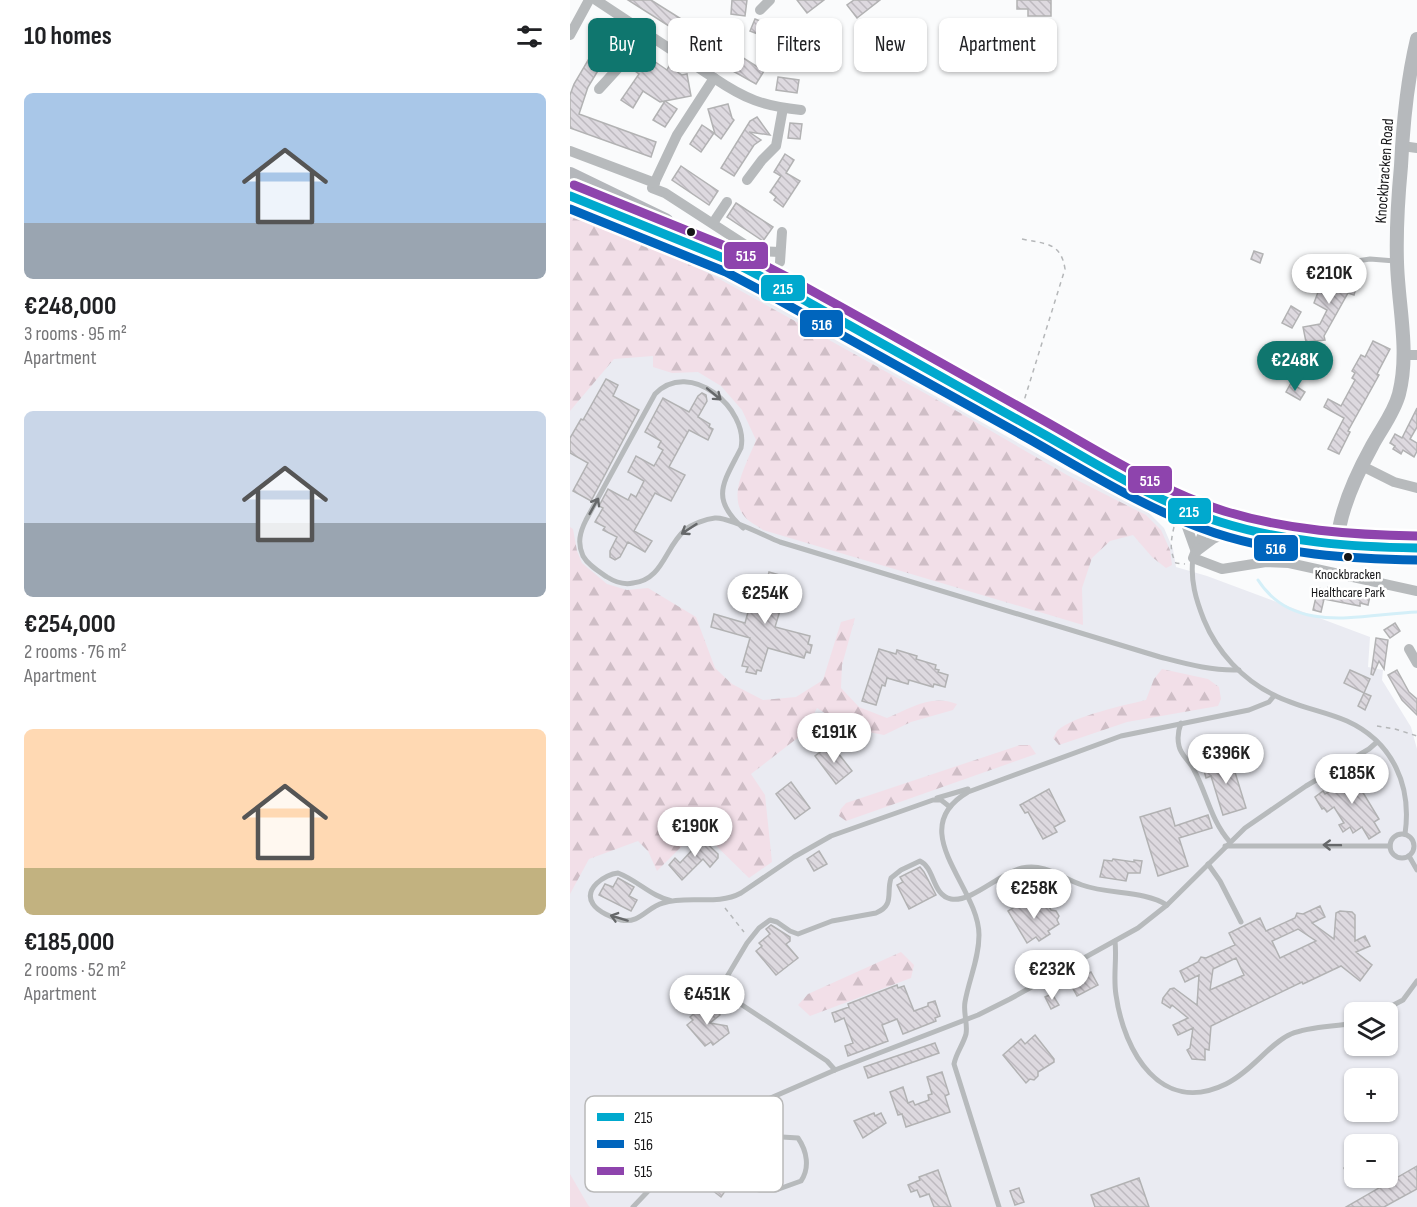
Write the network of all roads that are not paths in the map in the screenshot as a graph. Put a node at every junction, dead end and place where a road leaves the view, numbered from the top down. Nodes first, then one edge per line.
1 (589, 0) edge
2 (596, 0) edge
3 (770, 0) edge
4 (759, 10) dead end
5 (623, 18) edge
6 (570, 34) edge
7 (1417, 39) edge
8 (656, 40) edge
9 (615, 72) edge
10 (714, 78) junction
11 (599, 89) dead end
12 (783, 108) junction
13 (801, 110) dead end
14 (1402, 146) junction
15 (1417, 148) edge
16 (570, 151) edge
17 (570, 176) edge
18 (747, 180) dead end
19 (655, 183) junction
20 (570, 186) edge
21 (570, 196) edge
22 (727, 202) dead end
23 (613, 212) junction
24 (713, 223) junction
25 (782, 232) dead end
26 (731, 261) junction
27 (1397, 261) junction
28 (1307, 286) dead end
29 (1410, 355) edge
30 (1362, 466) junction
31 (1417, 488) edge
32 (1159, 496) junction
33 (1209, 518) junction
34 (1242, 527) junction
35 (743, 528) junction
36 (1337, 544) junction
37 (1417, 548) edge
38 (1194, 558) junction
39 (1417, 591) edge
40 (1408, 649) dead end
41 (1417, 663) edge
42 (1239, 670) junction
43 (1274, 696) junction
44 (1181, 723) junction
45 (1377, 742) junction
46 (977, 788) junction
47 (933, 800) junction
48 (951, 807) junction
49 (1405, 834) junction
50 (1228, 844) junction
51 (1390, 846) junction
52 (1409, 856) junction
53 (1208, 864) junction
54 (1417, 870) edge
55 (968, 896) junction
56 (672, 901) junction
57 (1167, 905) junction
58 (1241, 922) dead end
59 (1115, 940) junction
60 (1417, 981) edge
61 (1398, 1003) edge
62 (965, 1020) junction
63 (1344, 1025) edge
64 (835, 1070) junction
65 (775, 1096) edge
66 (783, 1137) edge
67 (783, 1188) edge
68 (647, 1192) edge
69 (633, 1207) edge
70 (999, 1207) edge

1 - 6 street
2 - 5 street
3 - 4 street
7 - 14 street, Knockbracken Road
8 - 10 street
9 - 11 street
10 - 12 street
10 - 19 street
12 - 13 street
12 - 18 street
14 - 15 street
14 - 27 street, Knockbracken Road
16 - 19 street
17 - 26 highway
19 - 24 street
20 - 23 highway
21 - 23 highway
22 - 24 street
23 - 26 highway
24 - 25 street
26 - 32 highway
27 - 28 lane
27 - 29 street, Knockbracken Road
29 - 30 street, Knockbracken Road
30 - 31 street
30 - 36 street, Knockbracken Road
32 - 33 highway
32 - 38 street
33 - 34 highway
33 - 38 street
34 - 36 highway
34 - 38 street
35 -> 35 lane
35 - 42 lane
36 - 37 highway
38 - 39 street
38 - 42 lane
40 - 41 street
42 - 43 lane
43 - 44 lane
43 - 45 lane
44 - 46 lane
44 - 50 lane
45 - 49 lane
45 - 50 lane
46 - 47 lane
46 - 48 lane
47 - 48 lane
47 - 56 lane
48 - 55 lane
49 - 51 lane
49 - 52 lane
51 -> 50 lane
50 - 53 lane
51 - 52 lane
52 - 54 lane
53 - 57 lane
53 - 58 lane
55 - 57 lane
55 - 62 lane
55 - 64 lane
56 -> 56 lane
57 - 59 lane
59 - 62 lane
59 - 63 lane
60 - 61 lane
62 - 64 lane
62 - 70 lane
64 - 65 lane
66 - 67 lane
68 - 69 lane

